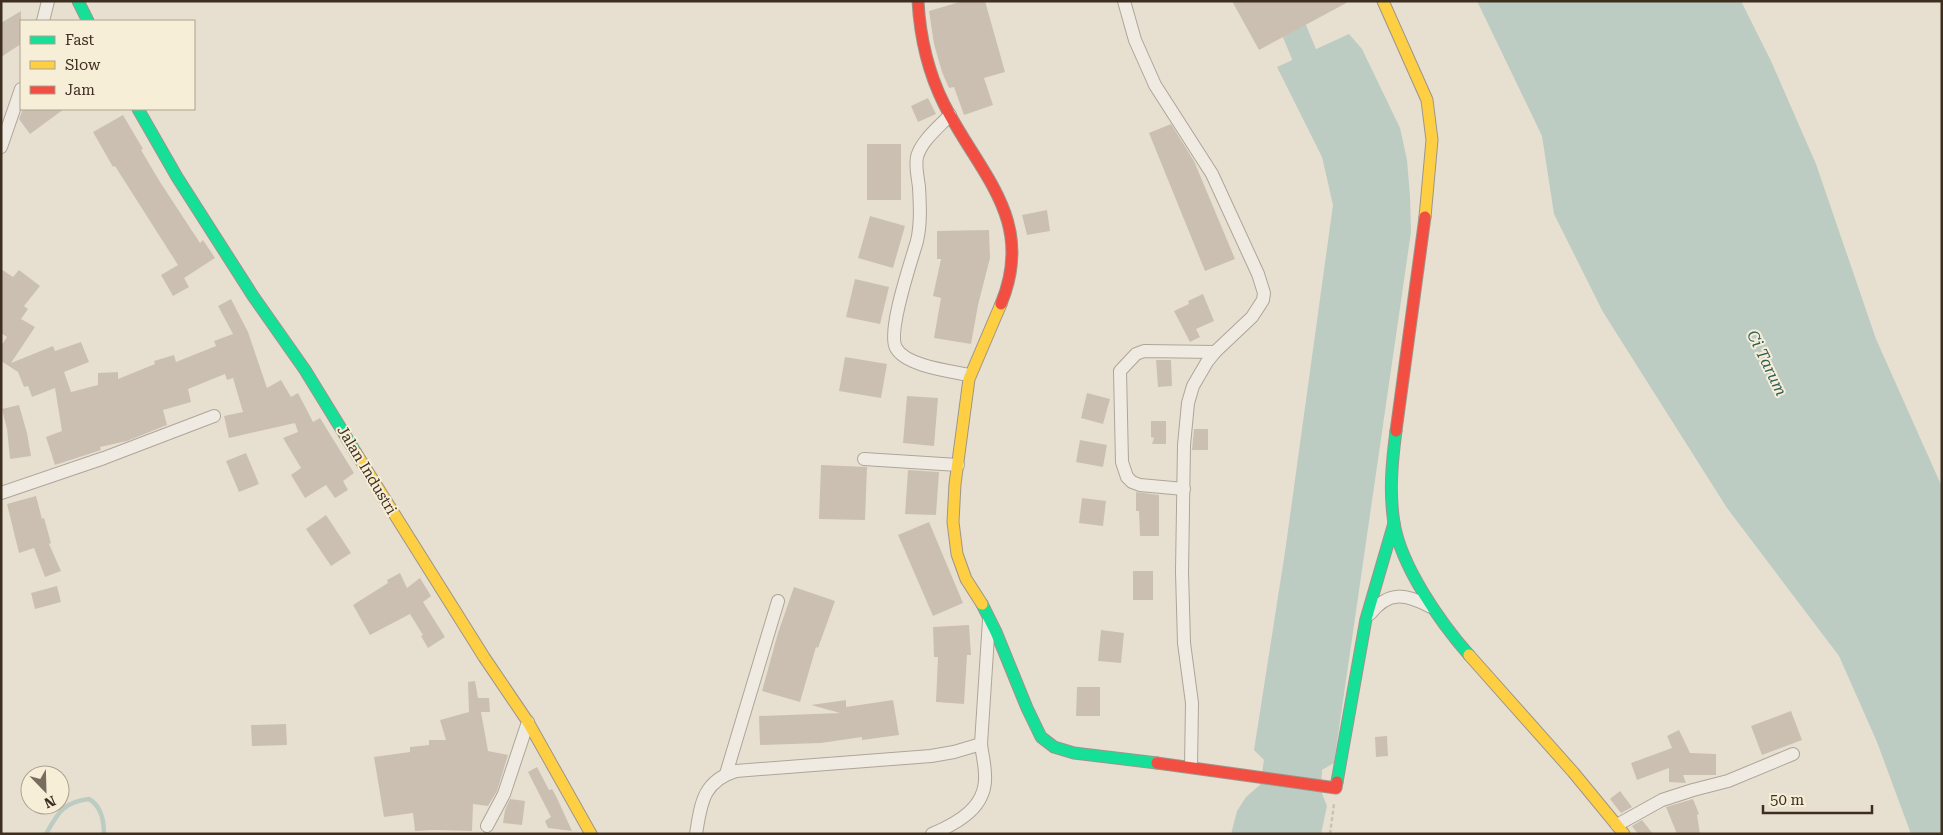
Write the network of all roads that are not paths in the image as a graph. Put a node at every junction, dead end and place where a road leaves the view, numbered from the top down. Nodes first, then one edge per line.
1 (48, 1) edge
2 (78, 1) edge
3 (918, 1) edge
4 (1124, 1) edge
5 (1383, 1) edge
6 (42, 20) edge
7 (88, 20) edge
8 (20, 92) edge
9 (139, 110) edge
10 (950, 115) junction
11 (1, 147) edge
12 (1215, 352) junction
13 (969, 375) junction
14 (214, 416) dead end
15 (864, 459) dead end
16 (958, 465) junction
17 (1184, 489) junction
18 (1, 493) edge
19 (1394, 523) junction
20 (778, 601) dead end
21 (1431, 607) junction
22 (989, 617) junction
23 (1366, 619) junction
24 (528, 722) junction
25 (980, 744) junction
26 (1793, 754) dead end
27 (1191, 767) junction
28 (726, 774) junction
29 (487, 826) dead end
30 (1621, 829) edge
31 (591, 834) edge
32 (696, 834) edge
33 (932, 834) edge

1 - 6 street
2 - 7 street
3 - 10 street
4 - 12 street
5 - 19 street
8 - 11 street
9 - 24 street, Jalan Industri
10 - 13 street
10 - 13 street
12 - 17 street
12 - 17 street
13 - 16 street
14 - 18 street
15 - 16 street
16 - 22 street
17 - 27 street
19 - 21 street
19 - 23 street
20 - 28 street
21 - 23 street
21 - 30 street
22 - 25 street
22 - 27 street
23 - 27 street
24 - 29 street
24 - 31 street, Jalan Industri
25 - 28 street
25 - 33 street
26 - 30 street
28 - 32 street

